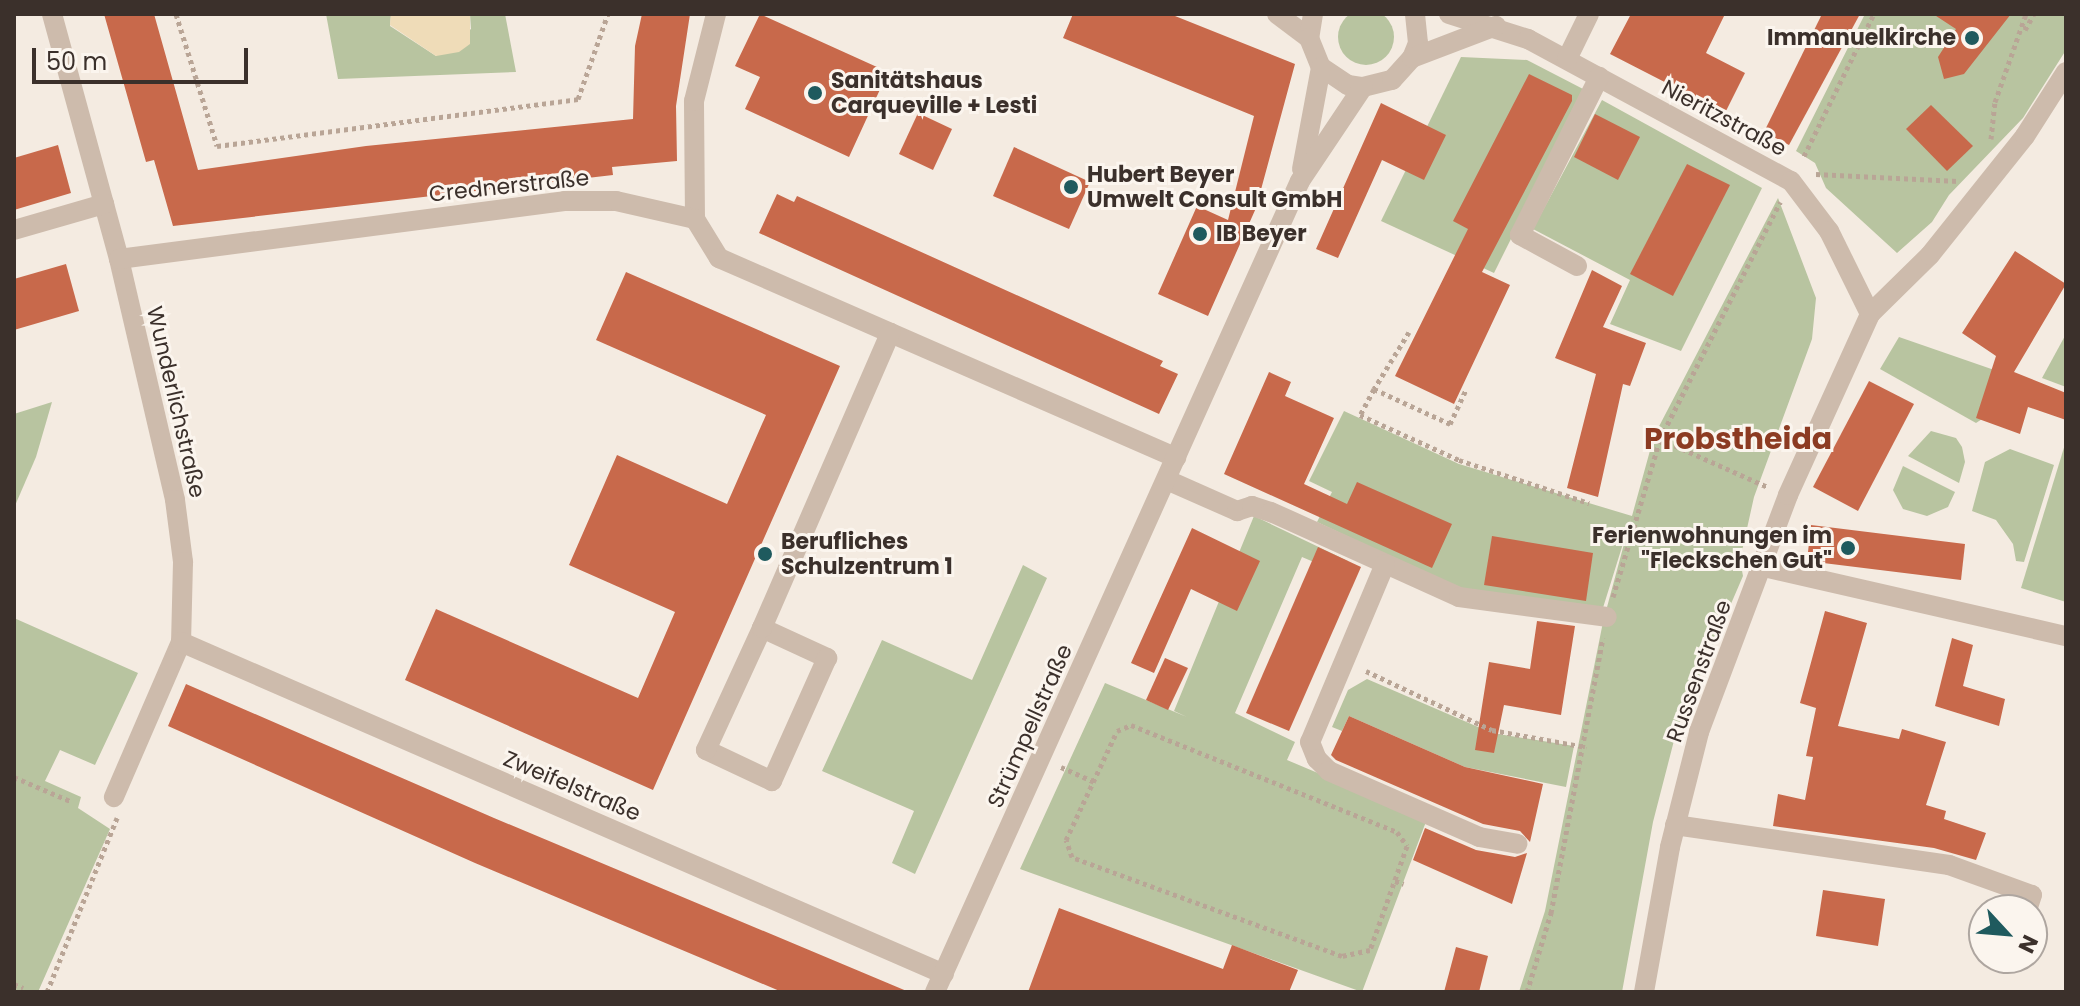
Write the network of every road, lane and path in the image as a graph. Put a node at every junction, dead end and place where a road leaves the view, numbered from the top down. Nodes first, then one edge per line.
1 (52, 14) edge
2 (176, 14) edge
3 (608, 14) edge
4 (716, 14) edge
5 (1277, 14) edge
6 (1313, 14) edge
7 (1415, 14) edge
8 (1449, 14) edge
9 (1589, 14) edge
10 (1874, 14) edge
11 (2026, 14) edge
12 (2034, 14) edge
13 (1496, 26) junction
14 (1309, 38) junction
15 (2020, 39) junction
16 (1412, 58) junction
17 (1567, 59) junction
18 (1321, 67) junction
19 (2066, 72) edge
20 (1599, 77) junction
21 (1363, 87) junction
22 (1804, 156) dead end
23 (1810, 174) dead end
24 (1994, 175) junction
25 (1300, 181) junction
26 (1782, 199) dead end
27 (104, 204) junction
28 (695, 219) junction
29 (14, 230) edge
30 (119, 259) junction
31 (1577, 266) dead end
32 (1870, 314) junction
33 (1409, 332) dead end
34 (890, 333) junction
35 (1374, 389) junction
36 (1466, 389) dead end
37 (1660, 439) junction
38 (1176, 458) junction
39 (1167, 480) junction
40 (1788, 495) junction
41 (1589, 503) dead end
42 (1385, 564) junction
43 (1764, 567) junction
44 (1607, 617) junction
45 (762, 628) junction
46 (2066, 636) edge
47 (181, 642) junction
48 (1342, 660) junction
49 (1586, 747) junction
50 (1042, 759) junction
51 (14, 777) edge
52 (1094, 782) junction
53 (114, 797) joint
54 (70, 801) dead end
55 (1675, 825) junction
56 (1517, 844) dead end
57 (1395, 881) junction
58 (1404, 884) dead end
59 (2029, 894) edge
60 (940, 983) edge
61 (14, 984) edge
62 (23, 988) dead end
63 (47, 992) edge
64 (1527, 992) edge
65 (1644, 992) edge

1 - 27 street, Wunderlichstraße
2 - 3 path
4 - 28 street
5 - 14 street
6 - 14 street
7 - 16 street
8 - 13 street, Nieritzstraße
9 - 17 street
10 - 22 path
11 - 15 path
12 - 15 path
13 - 16 street
13 - 17 street, Nieritzstraße
14 - 18 street
15 - 24 path
16 - 21 street
17 - 20 street, Nieritzstraße
18 - 21 street
18 - 25 street, Strümpellstraße
19 - 24 street, Russenstraße
20 - 31 street
20 - 32 street, Nieritzstraße
21 - 25 street, Strümpellstraße
23 - 24 path
24 - 32 street, Russenstraße
25 - 38 street, Strümpellstraße
26 - 37 path
27 - 29 street
27 - 30 street, Wunderlichstraße
28 - 30 street, Crednerstraße
28 - 34 street
30 - 47 street, Wunderlichstraße
32 - 40 street, Russenstraße
33 - 35 path
34 - 38 street
34 - 45 street
35 - 36 path
35 - 41 path
37 - 40 path
37 - 44 path
38 - 39 street, Strümpellstraße
39 - 42 street
39 - 50 street, Strümpellstraße
40 - 43 street, Russenstraße
42 - 44 street
42 - 48 street
43 - 46 street
43 - 55 street, Russenstraße
44 - 49 path
45 - 45 street
47 - 53 street, Wunderlichstraße
47 - 60 street, Zweifelstraße
48 - 49 path
48 - 56 street
49 - 64 path
50 - 52 path
50 - 60 street, Strümpellstraße
51 - 54 path
52 - 57 path
52 - 57 path
53 - 63 path
55 - 59 street
55 - 65 street, Russenstraße
57 - 58 path
61 - 62 path

